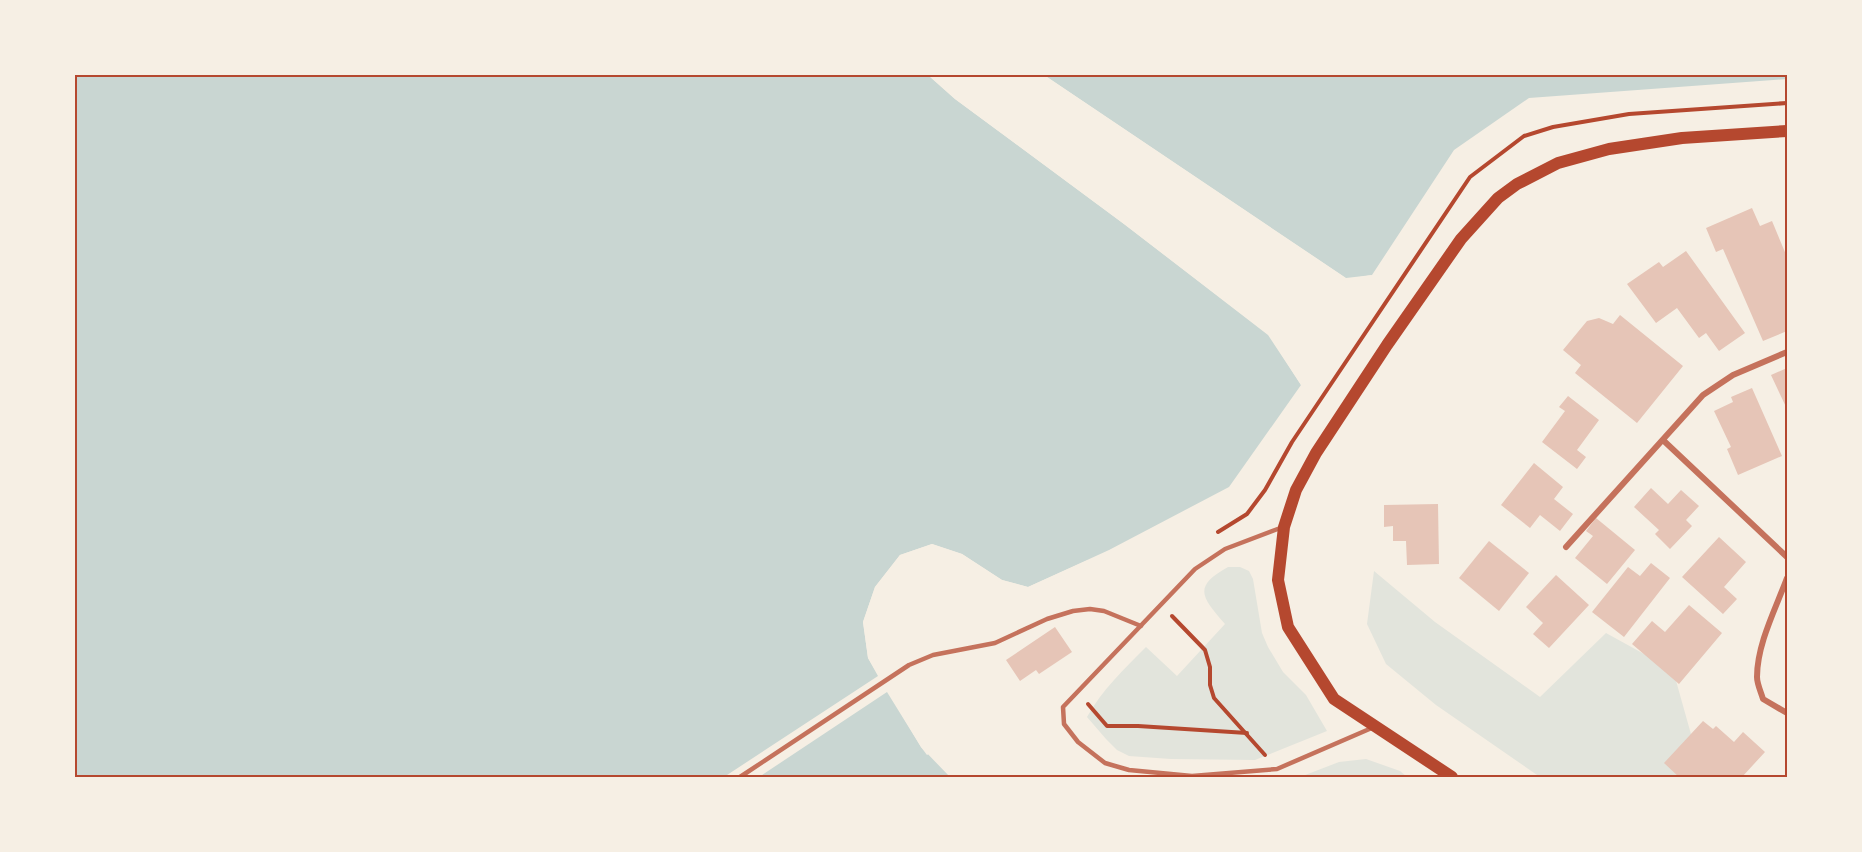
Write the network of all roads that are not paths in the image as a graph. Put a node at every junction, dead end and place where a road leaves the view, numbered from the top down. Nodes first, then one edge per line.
1 (1787, 131) edge
2 (1787, 352) edge
3 (1664, 441) junction
4 (1284, 527) junction
5 (1566, 547) dead end
6 (1787, 557) edge
7 (1787, 578) edge
8 (1141, 626) junction
9 (1787, 713) edge
10 (1377, 726) junction
11 (740, 777) edge
12 (1452, 777) edge

1 - 4 main road
2 - 3 street
3 - 5 street
3 - 6 street
4 - 8 lane
4 - 10 main road
7 - 9 street
8 - 10 lane
8 - 11 lane
10 - 12 main road

